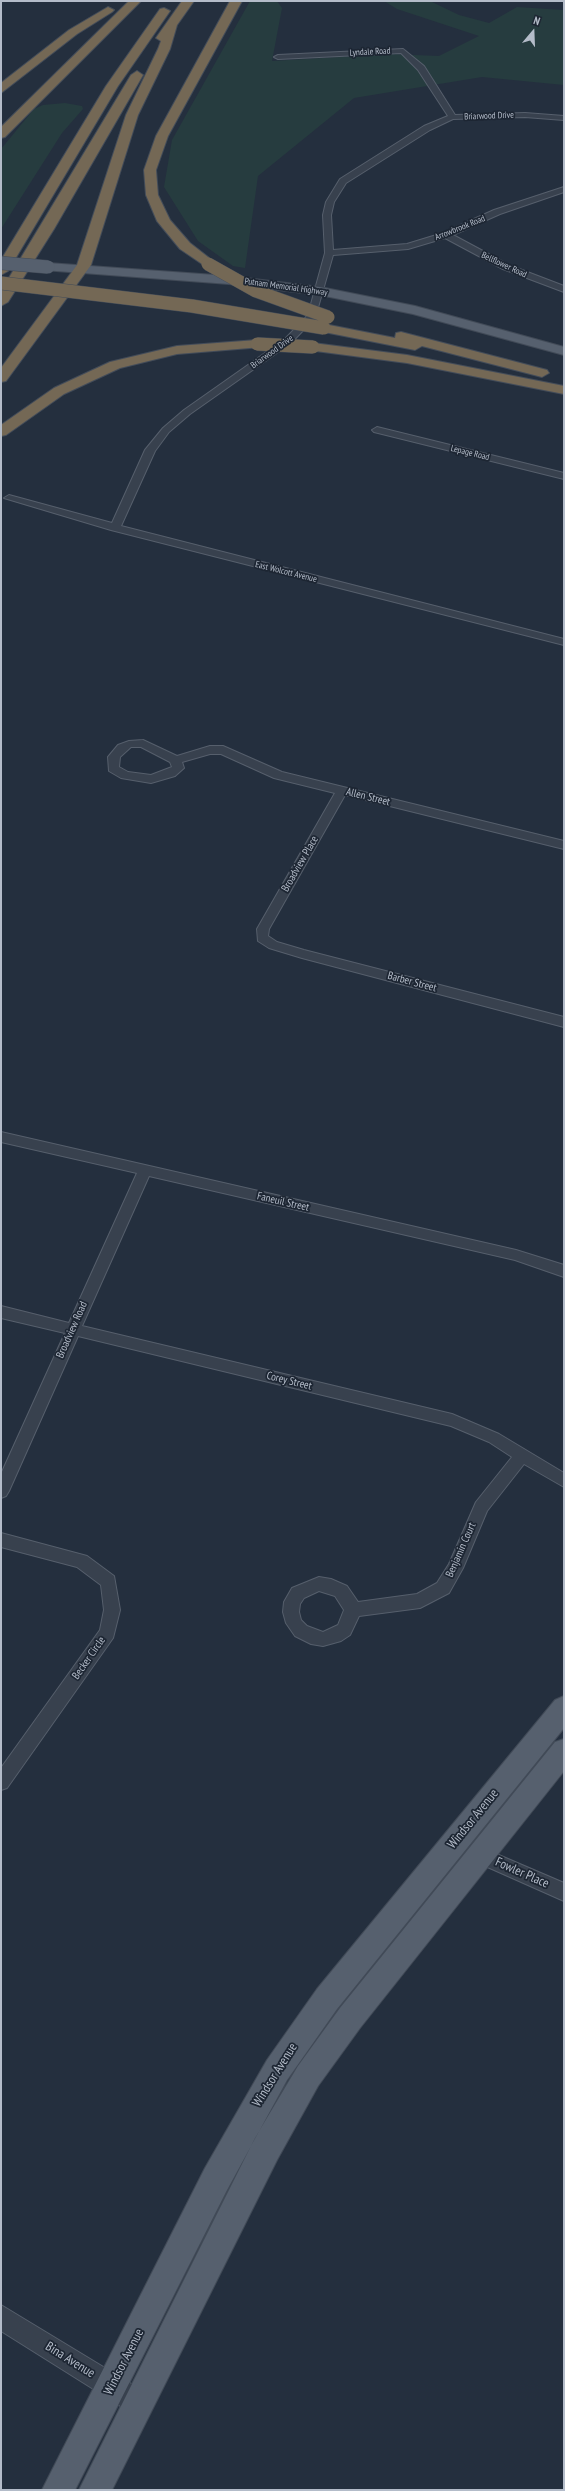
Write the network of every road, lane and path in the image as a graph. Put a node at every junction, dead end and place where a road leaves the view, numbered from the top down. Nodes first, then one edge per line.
1 (118, 1) edge
2 (135, 1) edge
3 (172, 1) edge
4 (188, 1) edge
5 (236, 1) edge
6 (108, 10) junction
7 (171, 25) junction
8 (278, 57) dead end
9 (47, 68) dead end
10 (1, 88) edge
11 (452, 117) junction
12 (564, 118) edge
13 (1, 134) edge
14 (564, 189) edge
15 (446, 235) junction
16 (329, 253) junction
17 (1, 263) edge
18 (82, 269) junction
19 (1, 271) edge
20 (1, 283) edge
21 (564, 290) edge
22 (1, 291) edge
23 (320, 291) junction
24 (1, 302) edge
25 (322, 332) junction
26 (564, 351) edge
27 (1, 378) edge
28 (564, 380) edge
29 (564, 390) edge
30 (377, 430) dead end
31 (1, 432) edge
32 (564, 476) edge
33 (9, 498) dead end
34 (116, 528) junction
35 (564, 642) edge
36 (176, 760) junction
37 (342, 791) junction
38 (564, 845) edge
39 (262, 938) joint
40 (564, 1022) edge
41 (1, 1137) edge
42 (144, 1170) junction
43 (564, 1271) edge
44 (1, 1312) edge
45 (72, 1329) junction
46 (522, 1456) junction
47 (564, 1481) edge
48 (1, 1491) edge
49 (1, 1540) edge
50 (352, 1610) dead end
51 (564, 1708) edge
52 (564, 1751) edge
53 (1, 1782) edge
54 (480, 1855) junction
55 (564, 1892) edge
56 (385, 1928) junction
57 (410, 1942) junction
58 (1, 2317) edge
59 (111, 2386) junction
60 (139, 2403) junction
61 (58, 2490) edge
62 (95, 2490) edge

1 - 6 highway
2 - 13 highway
3 - 19 highway
4 - 7 highway
5 - 25 highway, bridge
6 - 9 highway
6 - 10 highway
7 - 18 highway
7 - 24 highway
8 - 11 street, Lyndale Road
11 - 12 street, Briarwood Drive
11 - 16 street, Briarwood Drive
14 - 15 street, Arrowbrook Road
15 - 16 street, Arrowbrook Road
15 - 21 street, Bellflower Road
16 - 23 street, Briarwood Drive
17 - 18 main road, Putnam Memorial Highway, bridge
18 - 23 main road, Putnam Memorial Highway
18 - 27 highway
20 - 25 highway, bridge
22 - 25 highway
23 - 26 main road, Putnam Memorial Highway
23 - 34 street, Briarwood Drive
25 - 28 highway
25 - 29 highway
25 - 31 highway, bridge
30 - 32 street, Lepage Road
33 - 34 street, East Wolcott Avenue
34 - 35 street, East Wolcott Avenue
36 - 36 street
36 - 37 street, Allen Street
37 - 38 street, Allen Street
37 - 39 street, Broadview Place
39 - 40 street, Barber Street
41 - 42 street, Faneuil Street
42 - 43 street, Faneuil Street
42 - 45 street, Broadview Road
44 - 45 street, Corey Street
45 - 46 street, Corey Street
45 - 48 street, Broadview Road
46 - 47 street, Corey Street
46 - 50 street, Benjamin Court
49 - 53 street, Becker Circle
51 - 56 main road, Windsor Avenue
52 - 54 main road
54 - 55 street, Fowler Place
54 - 57 main road
56 - 57 main road
56 - 59 main road, Windsor Avenue
57 - 60 main road
58 - 59 street, Bina Avenue
59 - 60 street, Bina Avenue
59 - 61 main road, Windsor Avenue
60 - 62 main road

